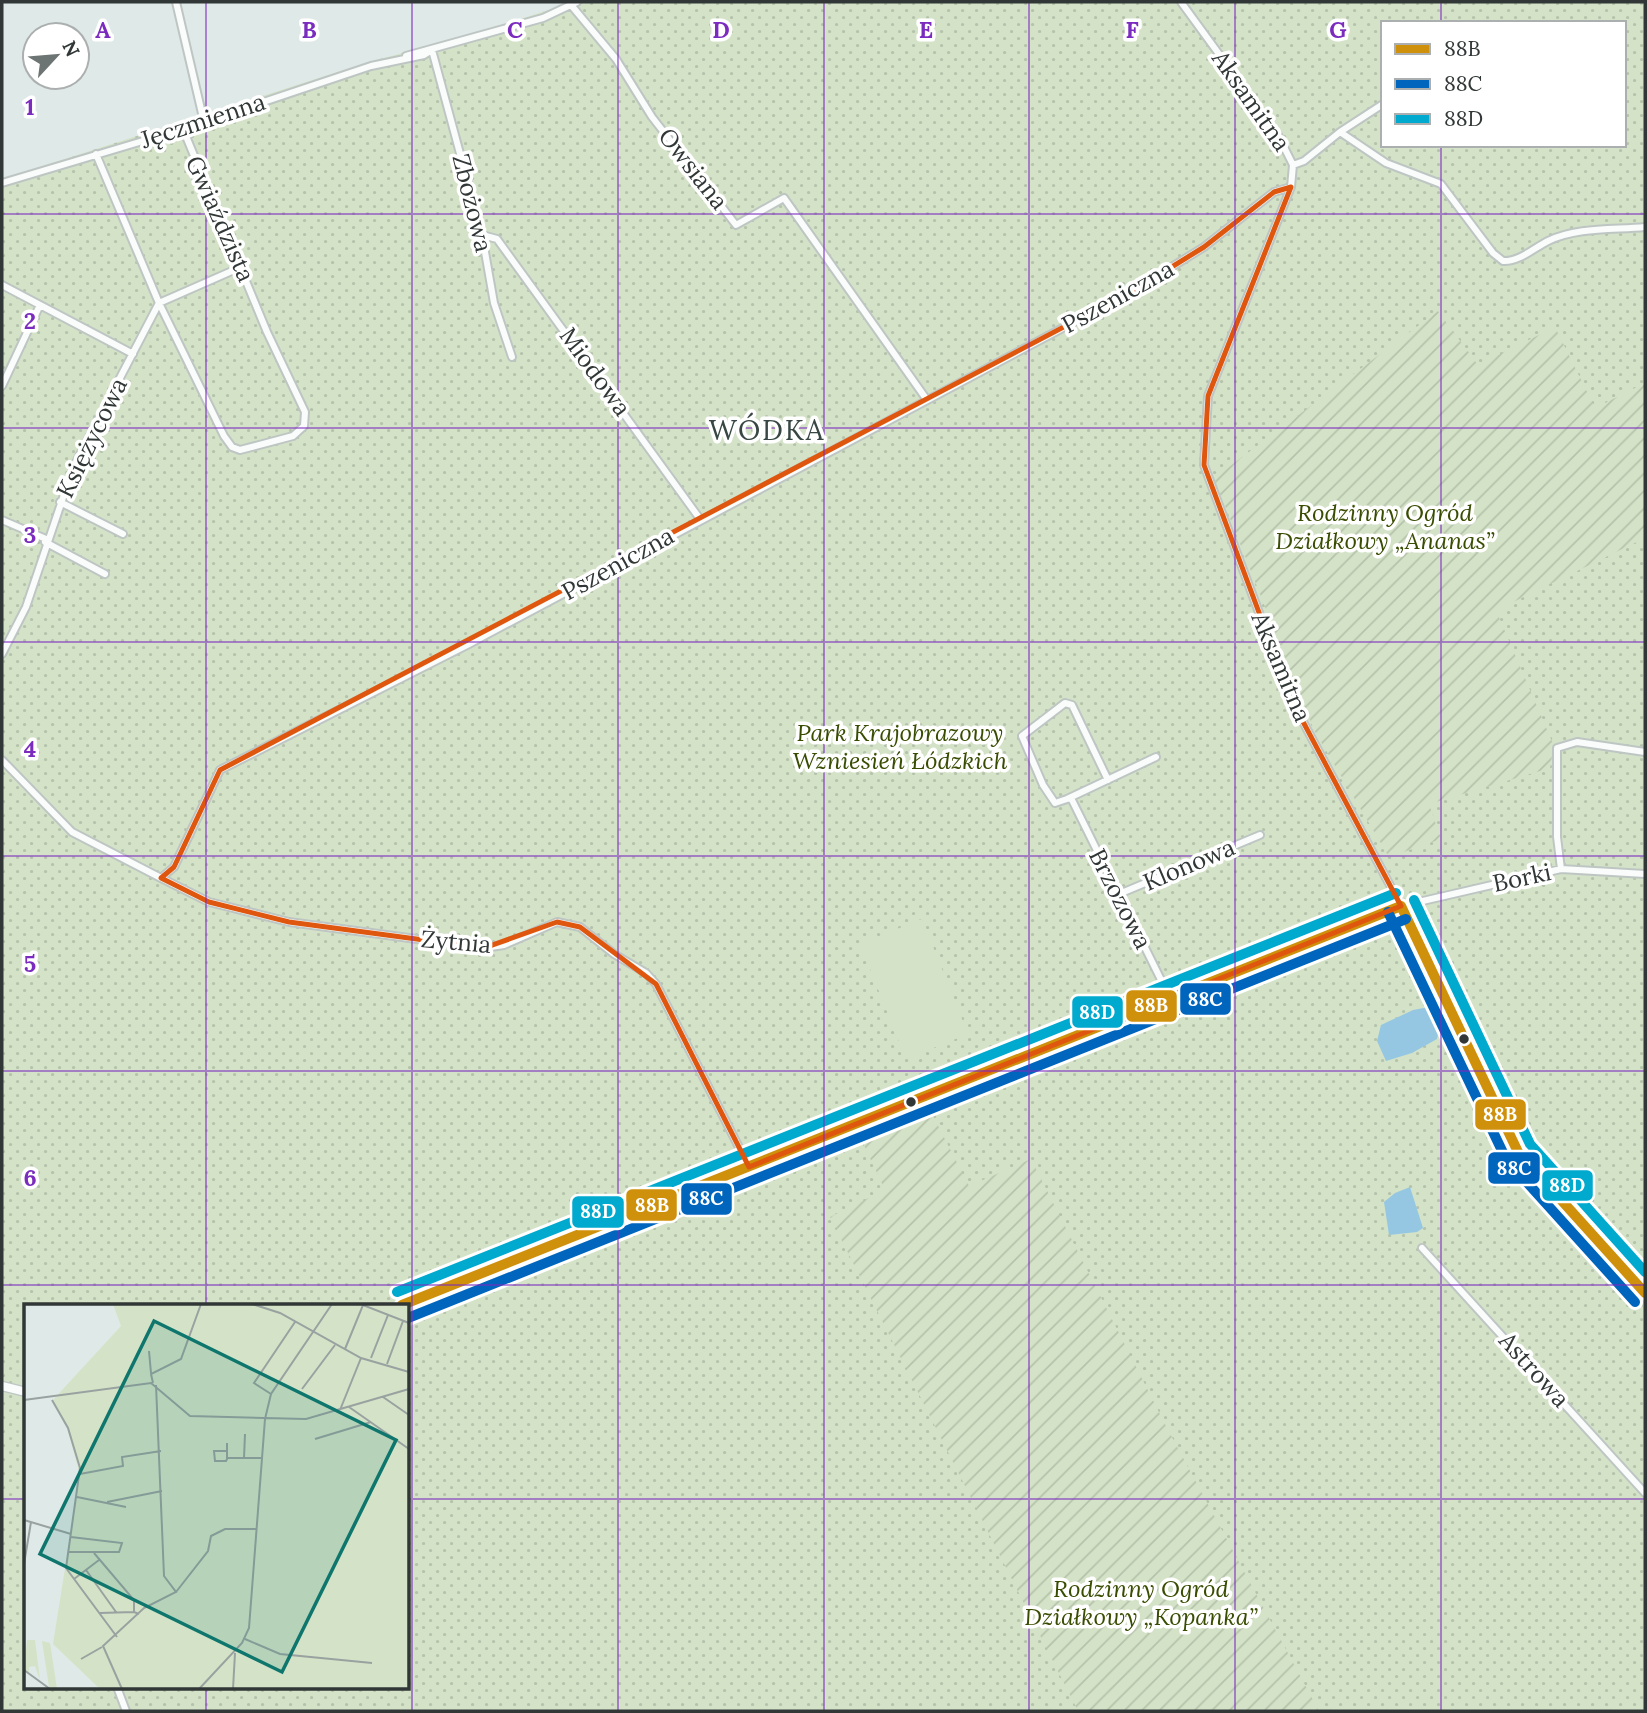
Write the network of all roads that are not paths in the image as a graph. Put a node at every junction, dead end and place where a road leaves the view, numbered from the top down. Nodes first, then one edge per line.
1 (176, 2) edge
2 (1181, 2) edge
3 (574, 3) edge
4 (432, 50) junction
5 (1381, 105) edge
6 (204, 122) junction
7 (183, 129) junction
8 (1340, 132) junction
9 (96, 154) junction
10 (1293, 165) junction
11 (2, 183) edge
12 (1291, 187) junction
13 (1645, 228) edge
14 (482, 235) junction
15 (241, 267) junction
16 (2, 285) edge
17 (159, 303) junction
18 (39, 307) junction
19 (133, 354) junction
20 (512, 357) dead end
21 (2, 386) edge
22 (927, 400) junction
23 (60, 502) junction
24 (700, 519) junction
25 (2, 520) edge
26 (123, 534) dead end
27 (46, 541) junction
28 (105, 574) dead end
29 (2, 654) edge
30 (1645, 752) edge
31 (1156, 757) dead end
32 (2, 760) edge
33 (1108, 780) junction
34 (1070, 798) junction
35 (1260, 835) dead end
36 (1561, 869) junction
37 (1645, 874) edge
38 (161, 878) junction
39 (1119, 894) junction
40 (1401, 906) junction
41 (1171, 1000) junction
42 (749, 1167) junction
43 (1422, 1248) dead end
44 (1645, 1293) edge
45 (405, 1304) edge
46 (2, 1386) edge
47 (24, 1392) edge
48 (1645, 1493) edge
49 (117, 1688) edge
50 (127, 1711) edge

1 - 6 street
2 - 10 street, Aksamitna
3 - 4 street, Jęczmienna
3 - 22 street, Owsiana
4 - 6 street, Jęczmienna
4 - 14 street, Zbożowa
5 - 8 street
6 - 7 street, Jęczmienna
7 - 9 street, Jęczmienna
7 - 15 street, Gwiaździsta
8 - 10 street
8 - 13 street
9 - 11 street, Jęczmienna
9 - 17 street
10 - 12 street, Aksamitna
12 - 22 street, Pszeniczna
12 - 40 street, Aksamitna
14 - 20 street, Zbożowa
14 - 24 street, Miodowa
15 - 17 street
15 - 17 street, Gwiaździsta
16 - 18 street
17 - 19 street, Księżycowa
18 - 19 street
18 - 21 street
19 - 23 street, Księżycowa
22 - 24 street, Pszeniczna
23 - 26 street
23 - 27 street, Księżycowa
24 - 38 street, Pszeniczna
25 - 27 street
27 - 28 street
27 - 29 street, Księżycowa
30 - 36 street
31 - 33 street
32 - 38 street
33 - 34 street
33 - 34 street
34 - 39 street, Brzozowa
35 - 39 street, Klonowa
36 - 37 street, Borki
36 - 40 street, Borki
38 - 42 street, Żytnia
39 - 41 street, Brzozowa
40 - 41 street
40 - 44 street, Aksamitna
41 - 42 street
42 - 45 street
43 - 48 street, Astrowa
46 - 47 street
49 - 50 street

